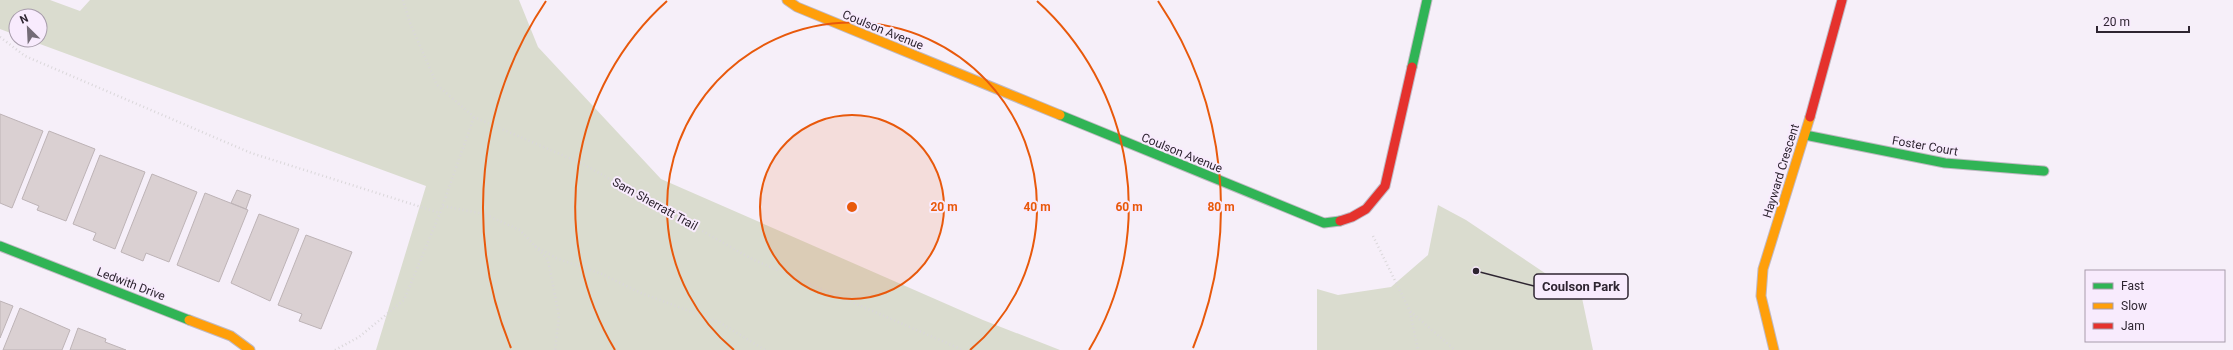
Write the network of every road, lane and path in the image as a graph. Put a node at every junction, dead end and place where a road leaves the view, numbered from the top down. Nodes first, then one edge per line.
1 (403, 0) edge
2 (787, 0) edge
3 (1428, 0) edge
4 (1842, 0) edge
5 (0, 37) edge
6 (474, 117) junction
7 (1804, 135) junction
8 (2044, 171) dead end
9 (443, 206) junction
10 (1362, 212) junction
11 (440, 213) junction
12 (0, 246) edge
13 (535, 246) junction
14 (1410, 312) junction
15 (250, 350) edge
16 (335, 350) edge
17 (555, 350) edge
18 (765, 350) edge
19 (963, 350) edge
20 (1418, 350) edge
21 (1455, 350) edge
22 (1774, 350) edge

1 - 6 path, Sam Sherratt Trail
2 - 10 street, Coulson Avenue
3 - 10 street, Coulson Avenue
4 - 7 street, Hayward Crescent
5 - 11 path
6 - 9 path
6 - 19 path, Sam Sherratt Trail
7 - 8 street, Foster Court
7 - 22 street, Hayward Crescent
9 - 11 path
9 - 13 path
10 - 14 path
11 - 16 path
12 - 15 street, Ledwith Drive
13 - 17 path
13 - 18 path
14 - 20 path
14 - 21 path

